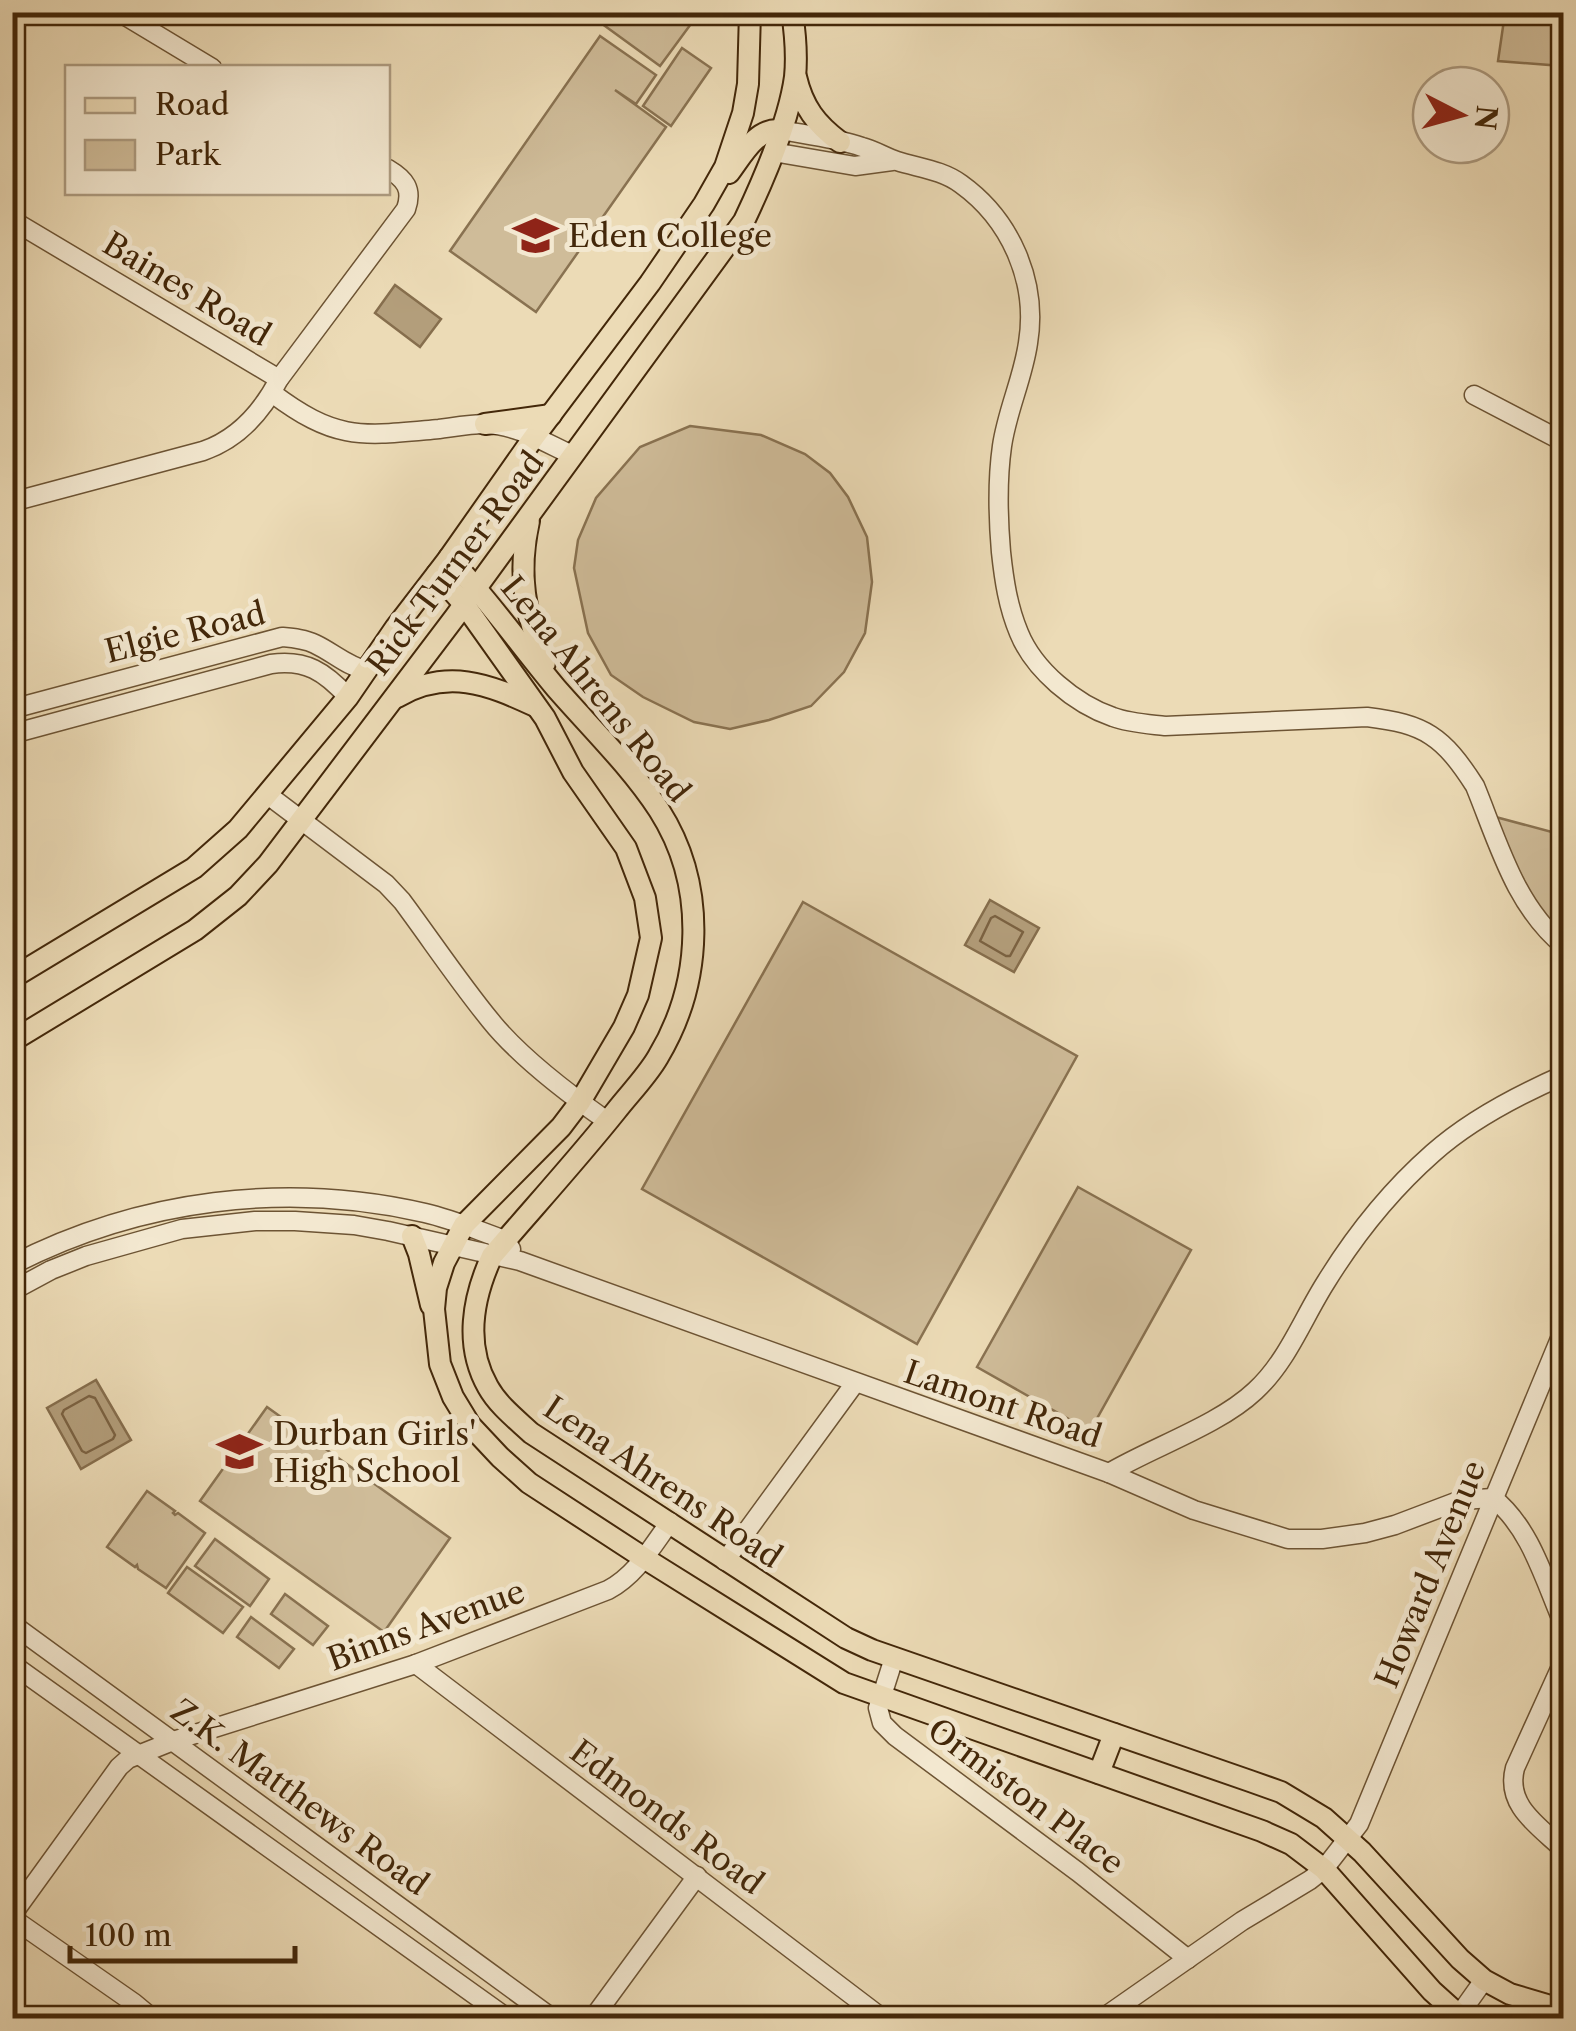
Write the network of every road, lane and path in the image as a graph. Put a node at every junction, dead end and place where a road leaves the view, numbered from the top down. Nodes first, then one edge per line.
1 (119, 12) edge
2 (750, 12) edge
3 (792, 12) edge
4 (207, 65) edge
5 (795, 75) junction
6 (748, 84) junction
7 (771, 132) junction
8 (840, 142) junction
9 (773, 152) junction
10 (897, 160) junction
11 (390, 170) edge
12 (706, 202) junction
13 (12, 220) edge
14 (276, 386) junction
15 (1474, 395) dead end
16 (551, 415) junction
17 (485, 424) junction
18 (534, 437) junction
19 (1564, 442) edge
20 (572, 455) junction
21 (17, 500) edge
22 (531, 511) junction
23 (443, 566) junction
24 (470, 595) junction
25 (220, 652) junction
26 (367, 671) junction
27 (227, 678) junction
28 (553, 684) junction
29 (348, 697) junction
30 (390, 701) junction
31 (537, 707) junction
32 (12, 709) edge
33 (12, 734) edge
34 (598, 737) junction
35 (568, 760) junction
36 (268, 795) junction
37 (300, 820) junction
38 (1564, 946) edge
39 (12, 978) edge
40 (12, 1041) edge
41 (1564, 1075) edge
42 (580, 1102) junction
43 (607, 1122) junction
44 (210, 1202) junction
45 (212, 1225) junction
46 (464, 1225) junction
47 (412, 1236) junction
48 (452, 1246) junction
49 (499, 1248) junction
50 (41, 1252) junction
51 (12, 1265) edge
52 (51, 1270) junction
53 (12, 1290) edge
54 (434, 1322) junction
55 (1564, 1329) edge
56 (856, 1383) junction
57 (1109, 1473) junction
58 (1493, 1498) junction
59 (670, 1522) junction
60 (644, 1558) junction
61 (725, 1561) junction
62 (12, 1624) edge
63 (1564, 1625) edge
64 (894, 1658) junction
65 (1564, 1660) edge
66 (12, 1664) edge
67 (416, 1664) junction
68 (881, 1696) junction
69 (1114, 1734) junction
70 (173, 1740) junction
71 (139, 1754) junction
72 (1099, 1773) junction
73 (306, 1838) junction
74 (1348, 1840) junction
75 (1564, 1850) edge
76 (289, 1861) junction
77 (1324, 1868) junction
78 (697, 1876) junction
79 (12, 1917) edge
80 (1188, 1959) junction
81 (1484, 1980) junction
82 (1564, 2010) edge
83 (152, 2018) edge
84 (507, 2018) edge
85 (552, 2018) edge
86 (593, 2018) edge
87 (882, 2018) edge
88 (1103, 2018) edge
89 (1459, 2018) edge

1 - 4 street
2 - 6 main road, Rick Turner Road
3 - 5 main road
5 - 7 main road
5 - 8 main road
6 - 7 main road
6 - 12 main road, Rick Turner Road
7 - 8 street
7 - 9 main road
7 - 12 main road
8 - 10 street
9 - 10 street
9 - 20 main road, Rick Turner Road
10 - 38 street
11 - 14 street
12 - 16 main road, Rick Turner Road
13 - 14 street, Baines Road
14 - 17 street, Baines Road
14 - 21 street
15 - 19 street
16 - 17 main road
16 - 18 main road, Rick Turner Road
17 - 18 street, Baines Road
18 - 20 street, Baines Road
18 - 23 main road, Rick Turner Road
20 - 22 main road, Rick Turner Road
22 - 24 main road, Rick Turner Road
22 - 28 main road
23 - 24 main road, Lena Ahrens Road
23 - 26 main road, Rick Turner Road
24 - 28 main road, Lena Ahrens Road
24 - 30 main road, Rick Turner Road
24 - 31 main road, Lena Ahrens Road
25 - 26 street, Elgie Road
25 - 27 street
25 - 32 street, Elgie Road
26 - 29 main road, Rick Turner Road
27 - 29 street, Elgie Road
27 - 33 street, Elgie Road
28 - 34 main road, Lena Ahrens Road
29 - 36 main road, Rick Turner Road
30 - 31 main road
30 - 37 main road, Rick Turner Road
31 - 35 main road, Lena Ahrens Road
34 - 35 main road
34 - 43 main road, Lena Ahrens Road
35 - 42 main road, Lena Ahrens Road
36 - 37 street
36 - 39 main road, Rick Turner Road
37 - 40 main road, Rick Turner Road
37 - 42 street
41 - 57 street, Lamont Road
42 - 43 street
42 - 46 main road, Lena Ahrens Road
43 - 49 main road, Lena Ahrens Road
44 - 45 street
44 - 46 street
44 - 50 street
45 - 47 street
45 - 52 street
46 - 48 main road, Lena Ahrens Road
46 - 49 street
47 - 48 street
47 - 54 main road
48 - 49 street
48 - 54 main road, Lena Ahrens Road
49 - 56 street, Lamont Road
49 - 59 main road, Lena Ahrens Road
50 - 51 street
50 - 52 street
52 - 53 street
54 - 60 main road, Lena Ahrens Road
55 - 58 street, Howard Avenue
56 - 57 street, Lamont Road
56 - 61 street
57 - 58 street
58 - 63 street
58 - 74 street, Howard Avenue
59 - 60 street, Binns Avenue
59 - 61 main road, Lena Ahrens Road
60 - 67 street, Binns Avenue
60 - 68 main road, Lena Ahrens Road
61 - 64 main road, Lena Ahrens Road
62 - 70 street, Z.K. Matthews Road
64 - 68 street
64 - 69 main road, Lena Ahrens Road
65 - 75 street
66 - 71 street, Z.K. Matthews Road
67 - 70 street, Binns Avenue
67 - 78 street, Edmonds Road
68 - 72 main road, Lena Ahrens Road
68 - 80 street, Ormiston Place
69 - 72 main road
69 - 74 main road, Lena Ahrens Road
70 - 71 street, Binns Avenue
70 - 73 street, Z.K. Matthews Road
71 - 76 street, Z.K. Matthews Road
71 - 79 street
72 - 77 main road, Lena Ahrens Road
73 - 76 street
73 - 85 street, Z.K. Matthews Road
74 - 77 street, Howard Avenue
74 - 81 main road, Lena Ahrens Road
76 - 84 street, Z.K. Matthews Road
77 - 80 street, Howard Avenue
77 - 89 main road, Lena Ahrens Road
78 - 86 street
78 - 87 street, Edmonds Road
79 - 83 street
80 - 88 street, Howard Avenue
81 - 82 main road, Lena Ahrens Road
81 - 89 street

